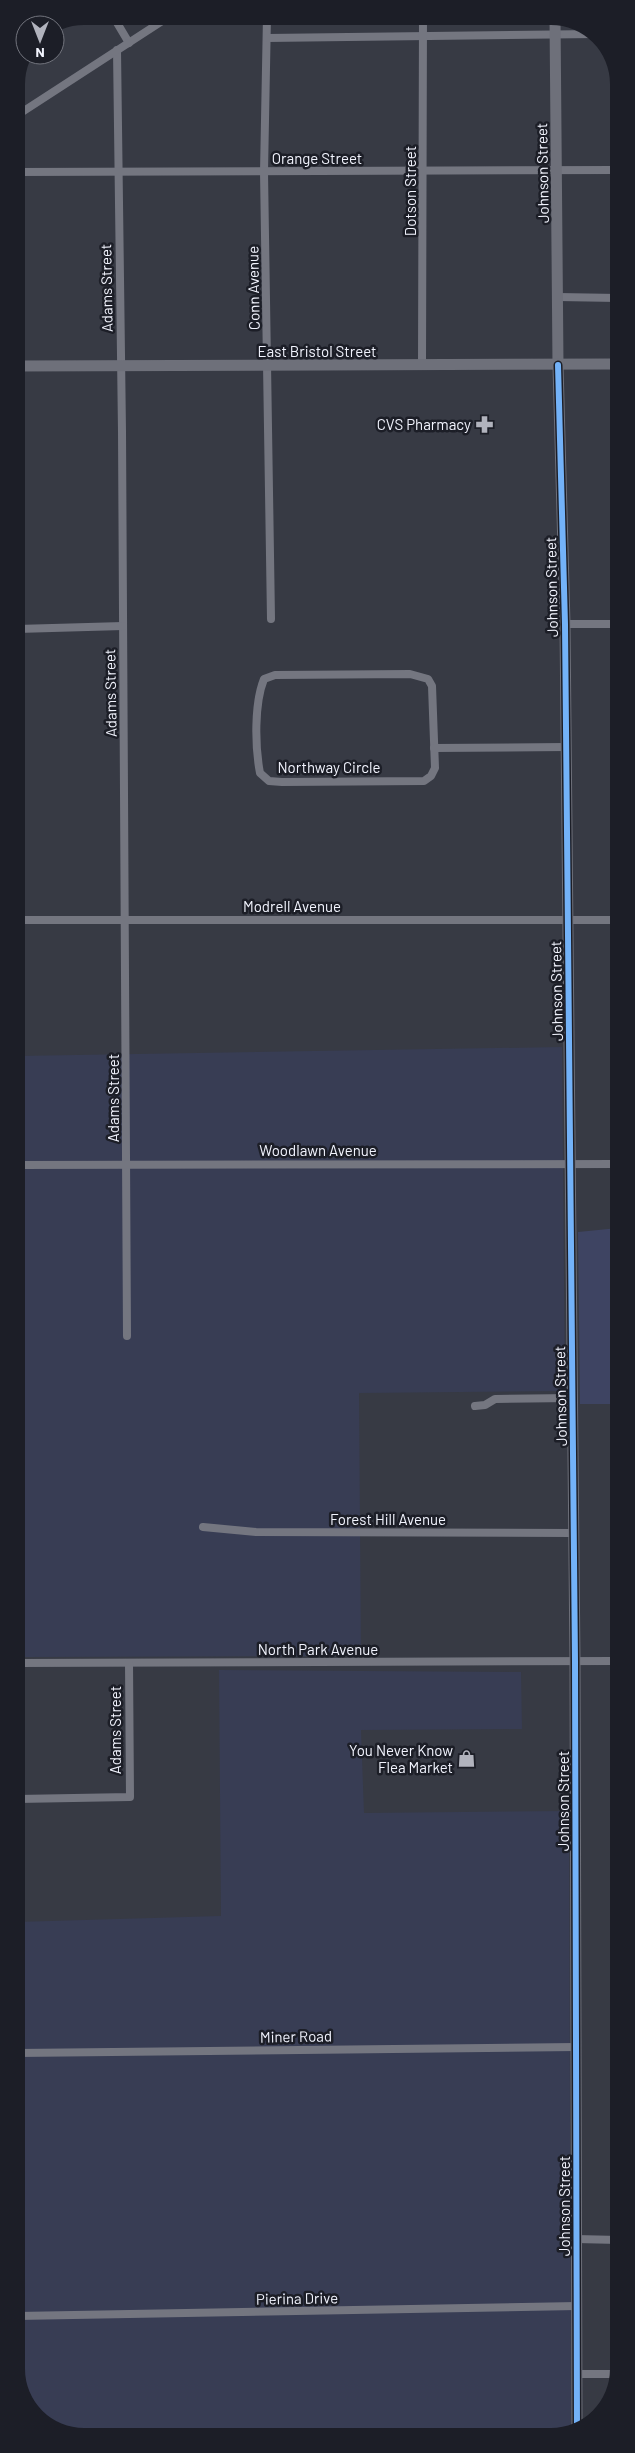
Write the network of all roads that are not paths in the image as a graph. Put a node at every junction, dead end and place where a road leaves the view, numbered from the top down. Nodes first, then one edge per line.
1 (118, 25) edge
2 (156, 25) edge
3 (266, 25) edge
4 (423, 25) edge
5 (555, 25) edge
6 (583, 34) edge
7 (555, 35) junction
8 (423, 36) junction
9 (267, 38) junction
10 (129, 43) junction
11 (117, 50) junction
12 (25, 110) edge
13 (558, 170) junction
14 (610, 170) edge
15 (25, 172) edge
16 (118, 172) junction
17 (264, 172) junction
18 (424, 172) junction
19 (558, 297) junction
20 (610, 298) edge
21 (610, 364) edge
22 (422, 365) junction
23 (558, 365) junction
24 (25, 366) edge
25 (121, 366) junction
26 (268, 366) junction
27 (271, 619) dead end
28 (565, 624) junction
29 (610, 624) edge
30 (123, 626) junction
31 (25, 629) edge
32 (566, 747) junction
33 (434, 748) junction
34 (25, 920) edge
35 (126, 920) junction
36 (568, 920) junction
37 (610, 920) edge
38 (127, 1163) junction
39 (610, 1164) edge
40 (25, 1165) edge
41 (570, 1166) junction
42 (127, 1336) dead end
43 (572, 1398) junction
44 (475, 1406) dead end
45 (203, 1527) dead end
46 (574, 1533) junction
47 (575, 1662) junction
48 (610, 1662) edge
49 (25, 1663) edge
50 (129, 1663) junction
51 (25, 1799) edge
52 (576, 2047) junction
53 (25, 2053) edge
54 (576, 2239) junction
55 (610, 2240) edge
56 (577, 2306) junction
57 (25, 2316) edge
58 (577, 2374) junction
59 (609, 2374) edge
60 (577, 2422) edge

1 - 10 street
2 - 10 street
3 - 9 street, Conn Avenue
4 - 8 street, Dotson Street
5 - 7 street, Johnson Street
6 - 7 street
7 - 8 street
7 - 13 street, Johnson Street
8 - 9 street
8 - 18 street, Dotson Street
9 - 17 street, Conn Avenue
10 - 11 street
11 - 12 street
11 - 16 street, Adams Street
13 - 14 street, Orange Street
13 - 18 street, Orange Street
13 - 19 street, Johnson Street
15 - 16 street, Orange Street
16 - 17 street, Orange Street
16 - 25 street, Adams Street
17 - 18 street, Orange Street
17 - 26 street, Conn Avenue
18 - 22 street, Dotson Street
19 - 20 street
19 - 23 street, Johnson Street
21 - 23 street, East Bristol Street
22 - 23 street, East Bristol Street
22 - 26 street, East Bristol Street
23 - 28 street, Johnson Street
24 - 25 street, East Bristol Street
25 - 26 street, East Bristol Street
25 - 30 street, Adams Street
26 - 27 street, Conn Avenue
28 - 29 street
28 - 32 street, Johnson Street
30 - 31 street
30 - 35 street, Adams Street
32 - 33 street
32 - 36 street, Johnson Street
33 - 33 street, Northway Circle
34 - 35 street, Modrell Avenue
35 - 36 street, Modrell Avenue
35 - 38 street, Adams Street
36 - 37 street, Modrell Avenue
36 - 41 street, Johnson Street
38 - 40 street, Woodlawn Avenue
38 - 41 street, Woodlawn Avenue
38 - 42 street, Adams Street
39 - 41 street, Woodlawn Avenue
41 - 43 street, Johnson Street
43 - 44 street
43 - 46 street, Johnson Street
45 - 46 street, Forest Hill Avenue
46 - 47 street, Johnson Street
47 - 48 street, North Park Avenue
47 - 50 street, North Park Avenue
47 - 52 street, Johnson Street
49 - 50 street, North Park Avenue
50 - 51 street, Adams Street
52 - 53 street, Miner Road
52 - 54 street, Johnson Street
54 - 55 street
54 - 56 street, Johnson Street
56 - 57 street, Pierina Drive
56 - 58 street, Johnson Street
58 - 59 street
58 - 60 street, Johnson Street

